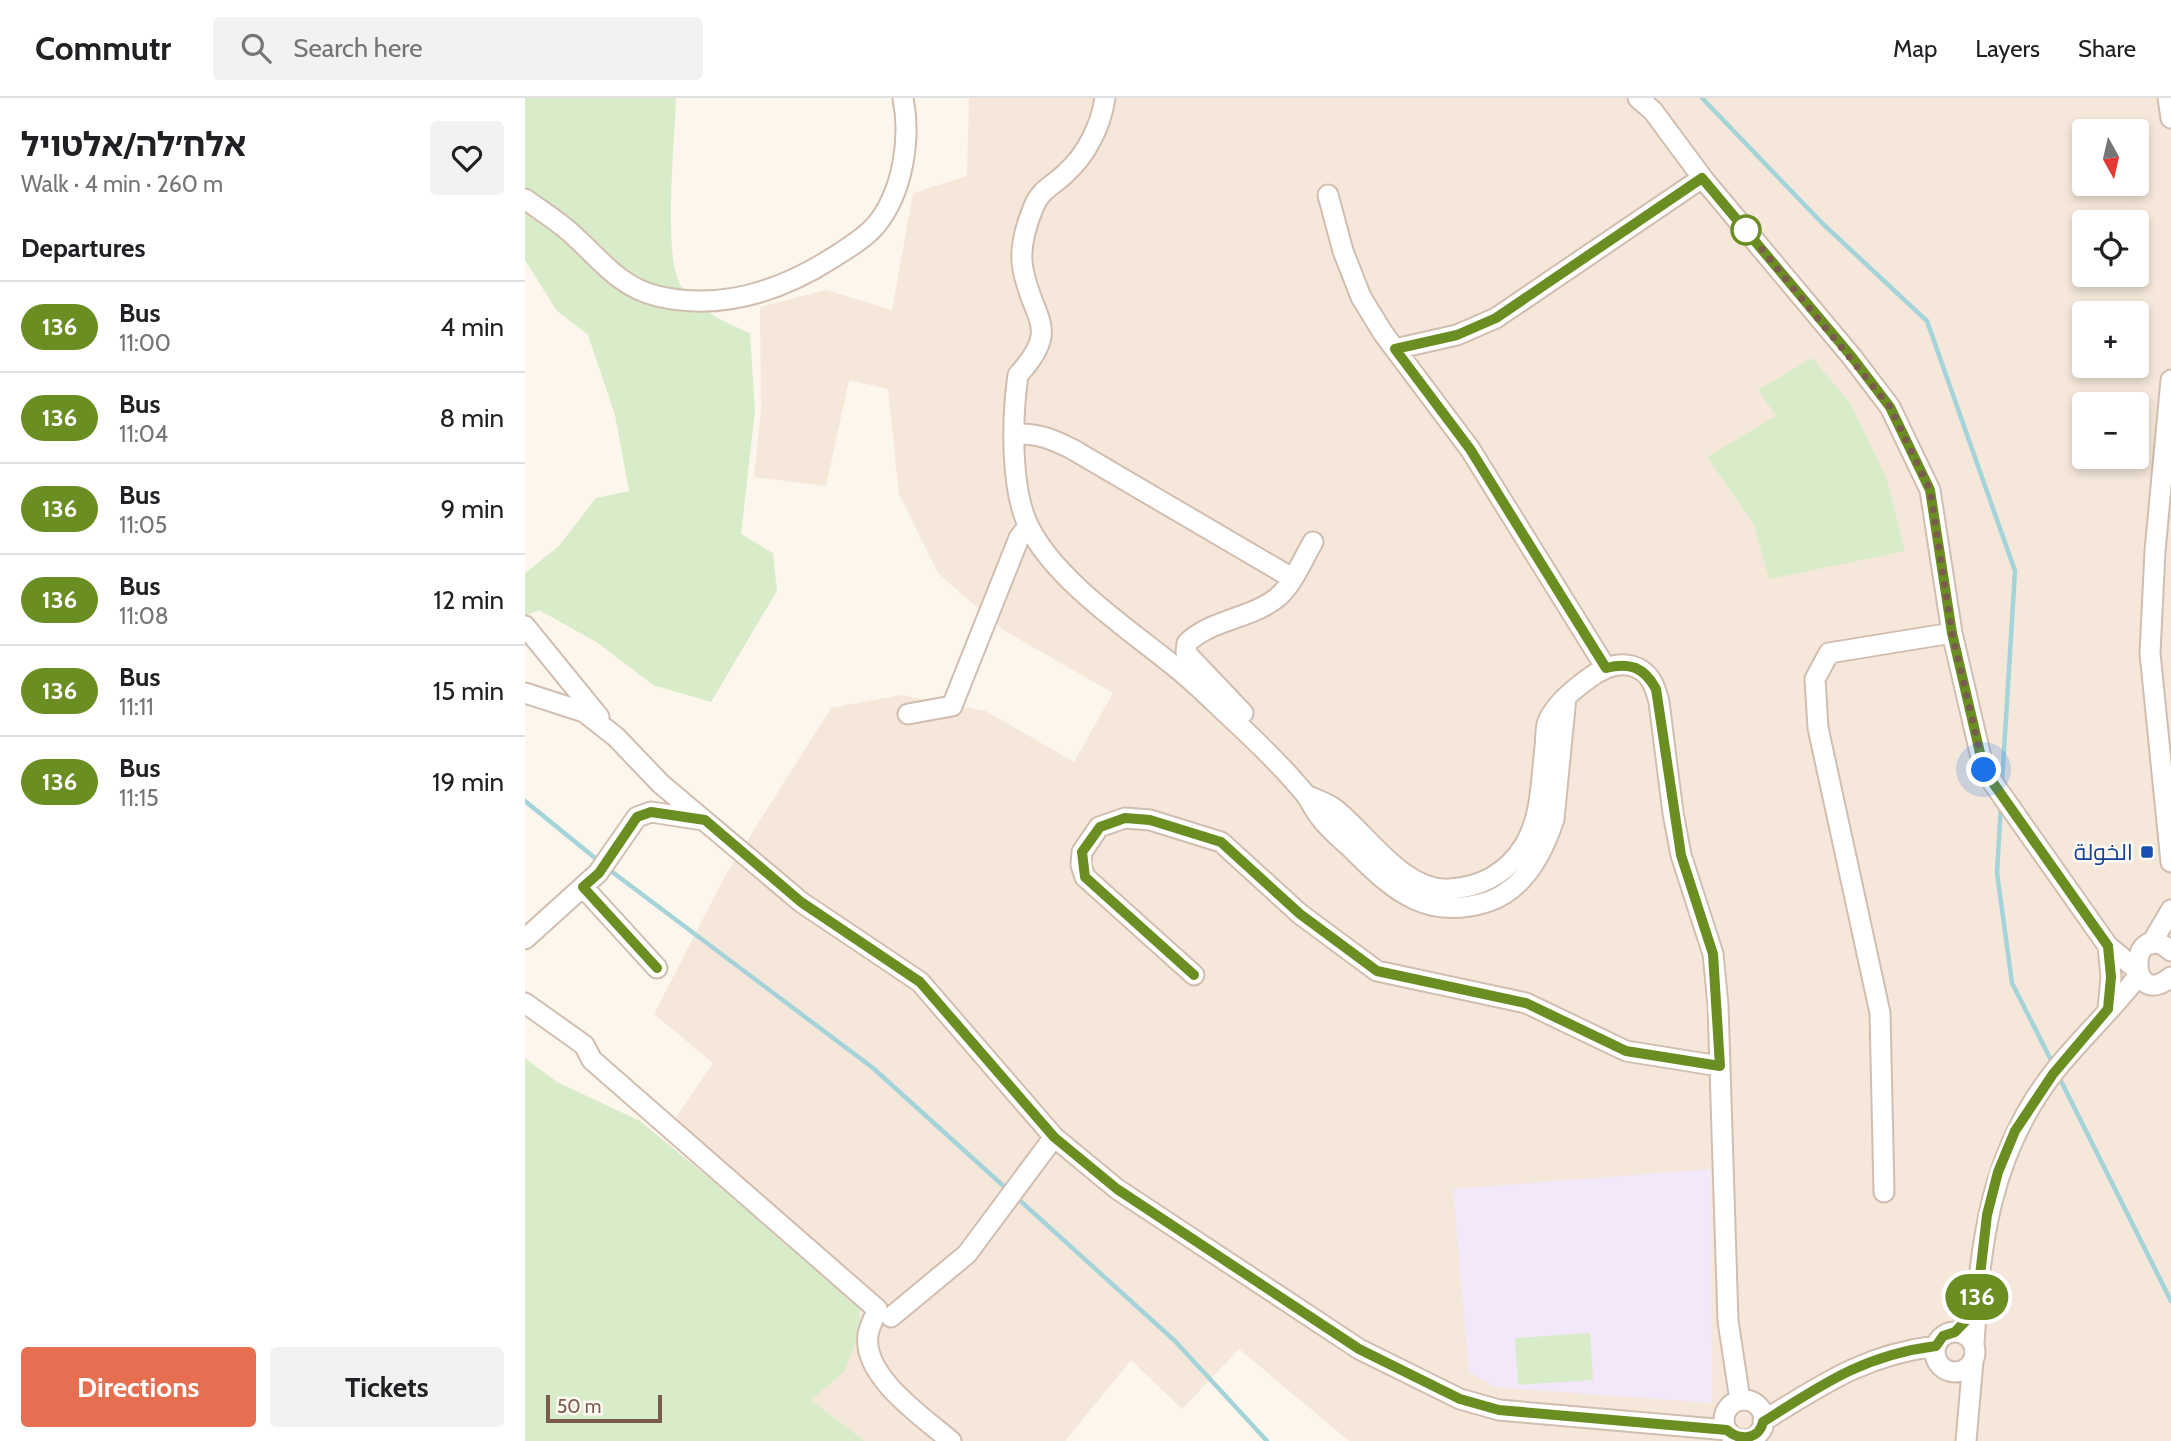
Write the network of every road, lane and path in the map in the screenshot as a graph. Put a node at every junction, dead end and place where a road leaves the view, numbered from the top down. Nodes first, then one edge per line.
1 (903, 98) edge
2 (1105, 98) edge
3 (1638, 98) edge
4 (2168, 98) edge
5 (2171, 118) edge
6 (1702, 178) junction
7 (1328, 195) dead end
8 (525, 199) edge
9 (1395, 349) junction
10 (2171, 380) edge
11 (1015, 434) junction
12 (1028, 526) junction
13 (1313, 542) dead end
14 (1292, 578) junction
15 (525, 626) edge
16 (1952, 633) junction
17 (1606, 668) junction
18 (525, 694) edge
19 (908, 714) dead end
20 (616, 737) junction
21 (1261, 748) junction
22 (705, 820) junction
23 (2171, 862) edge
24 (583, 887) junction
25 (2171, 910) edge
26 (525, 939) edge
27 (2108, 946) junction
28 (2147, 946) junction
29 (2171, 951) edge
30 (657, 968) dead end
31 (1194, 975) dead end
32 (2141, 976) junction
33 (2171, 979) edge
34 (525, 1003) edge
35 (2108, 1009) junction
36 (1720, 1066) junction
37 (1054, 1137) junction
38 (1884, 1192) dead end
39 (1976, 1310) junction
40 (891, 1317) dead end
41 (1955, 1332) junction
42 (1936, 1346) junction
43 (1973, 1353) junction
44 (1948, 1371) junction
45 (1739, 1400) junction
46 (1970, 1415) junction
47 (1763, 1422) junction
48 (1727, 1430) junction
49 (951, 1441) edge
50 (1966, 1441) edge

1 - 8 street
2 - 11 street
3 - 6 street
4 - 5 street
6 - 9 street
6 - 16 street
7 - 9 street
9 - 17 street
10 - 23 street
11 - 12 street
11 - 14 street
12 - 19 street
12 - 21 street
13 - 14 street
14 - 21 street
15 - 20 street
16 - 27 street
16 - 38 street
17 - 21 street
17 - 36 street
18 - 20 street
20 - 22 street
22 - 24 street
22 - 37 street
24 - 26 street
24 - 30 street
25 - 28 street
27 - 28 street
27 - 32 street
27 - 35 street
28 - 29 street
28 - 32 street
31 - 36 street
32 - 33 street
32 - 35 street
34 - 49 street
35 - 39 street
36 - 45 street
37 - 40 street
37 - 48 street
39 - 41 street
39 - 43 street
41 - 42 street
41 - 43 street
42 - 44 street
42 - 47 street
43 - 44 street
43 - 46 street
44 - 46 street
45 - 47 street
45 - 48 street
46 - 50 street
47 - 48 street

